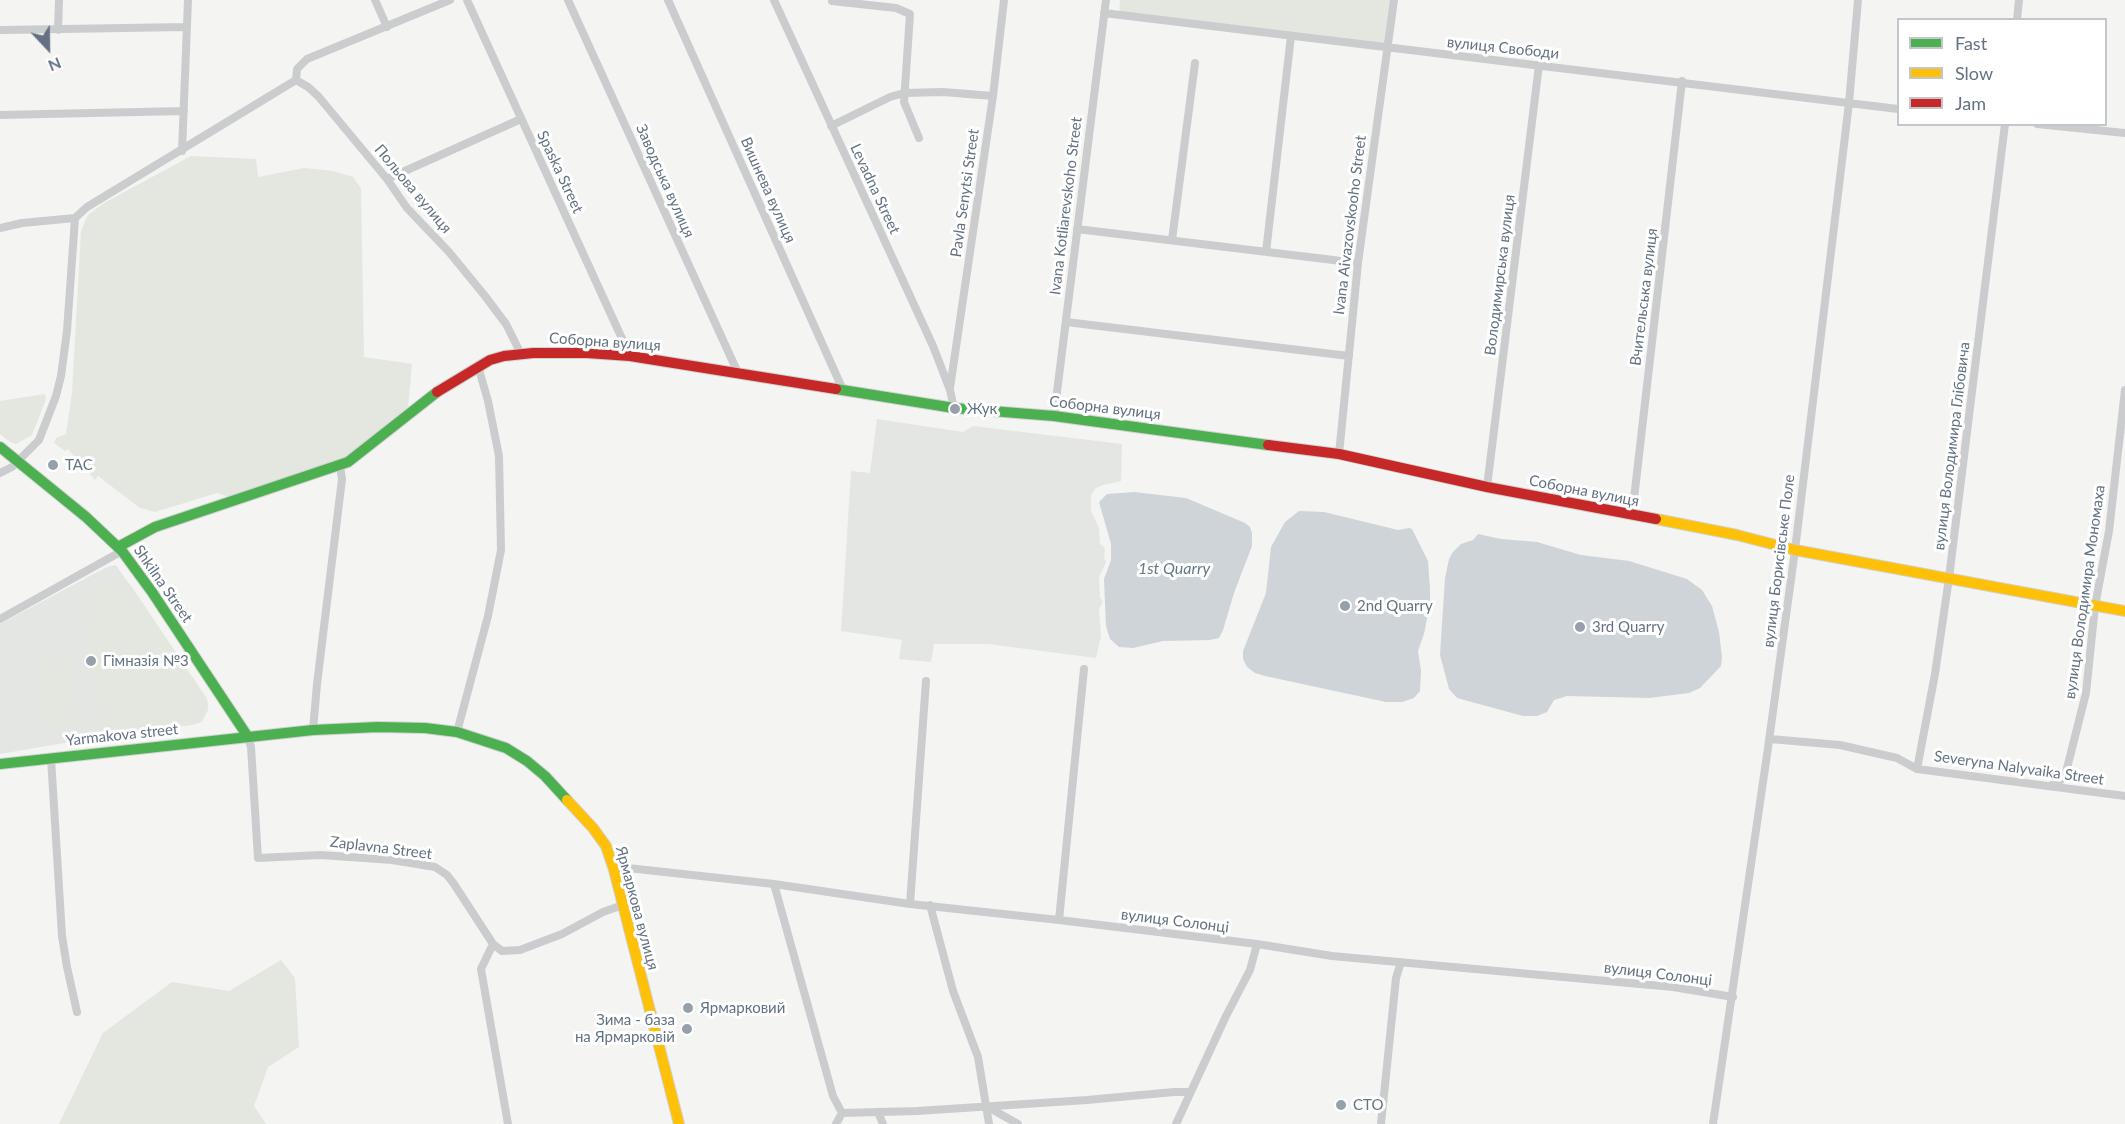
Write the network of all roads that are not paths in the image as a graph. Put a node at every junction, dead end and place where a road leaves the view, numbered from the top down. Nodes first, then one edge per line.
1 (59, 0) edge
2 (188, 0) edge
3 (375, 0) edge
4 (450, 0) edge
5 (467, 0) edge
6 (568, 0) edge
7 (668, 0) edge
8 (774, 0) edge
9 (1004, 0) edge
10 (1106, 0) edge
11 (1394, 0) edge
12 (1858, 0) edge
13 (2019, 0) edge
14 (832, 1) edge
15 (1104, 13) junction
16 (2017, 18) edge
17 (186, 27) junction
18 (387, 27) junction
19 (0, 30) edge
20 (58, 30) junction
21 (1291, 36) junction
22 (1387, 48) junction
23 (1195, 63) dead end
24 (1539, 65) junction
25 (296, 80) junction
26 (1682, 81) junction
27 (904, 93) junction
28 (993, 96) junction
29 (1849, 103) junction
30 (1897, 109) edge
31 (184, 111) junction
32 (0, 114) edge
33 (521, 119) junction
34 (831, 126) junction
35 (2005, 126) edge
36 (2059, 126) edge
37 (2125, 132) edge
38 (919, 138) dead end
39 (182, 151) junction
40 (387, 179) junction
41 (75, 218) junction
42 (0, 228) edge
43 (1077, 229) junction
44 (1173, 240) junction
45 (1266, 252) junction
46 (1358, 263) junction
47 (1066, 322) junction
48 (521, 354) junction
49 (630, 356) junction
50 (1348, 356) junction
51 (478, 366) junction
52 (738, 373) junction
53 (843, 390) junction
54 (950, 390) junction
55 (2125, 390) edge
56 (954, 408) junction
57 (1054, 416) junction
58 (0, 447) edge
59 (1339, 454) junction
60 (18, 462) junction
61 (340, 466) junction
62 (0, 473) edge
63 (1487, 487) junction
64 (1632, 516) junction
65 (120, 549) junction
66 (1795, 550) junction
67 (1949, 578) junction
68 (2094, 606) junction
69 (2125, 611) edge
70 (0, 619) edge
71 (1084, 669) dead end
72 (926, 681) dead end
73 (313, 730) junction
74 (457, 732) junction
75 (248, 737) junction
76 (1770, 739) junction
77 (51, 758) junction
78 (0, 764) edge
79 (1917, 769) junction
80 (2049, 786) junction
81 (2125, 796) edge
82 (614, 870) junction
83 (774, 884) junction
84 (910, 904) junction
85 (623, 905) junction
86 (930, 905) junction
87 (1059, 920) junction
88 (493, 944) junction
89 (1257, 945) junction
90 (1401, 962) junction
91 (1733, 997) junction
92 (77, 1012) dead end
93 (1190, 1092) junction
94 (984, 1105) junction
95 (878, 1112) junction
96 (842, 1113) junction
97 (508, 1124) edge
98 (679, 1124) edge
99 (836, 1124) edge
100 (883, 1124) edge
101 (988, 1124) edge
102 (1018, 1124) edge
103 (1176, 1124) edge
104 (1381, 1124) edge
105 (1713, 1124) edge

1 - 20 street
2 - 17 street
3 - 18 street
4 - 18 street
5 - 33 street, Spaska Street
6 - 52 street, Заводська вулиця
7 - 53 street, Вишнева вулиця
8 - 34 street, Levadna Street
9 - 28 street, Pavla Senytsi Street
10 - 15 street, Ivana Kotliarevskoho Street
11 - 22 street, Ivana Aivazovskooho Street
12 - 29 street, вулиця Борисівське Поле
13 - 16 street
14 - 27 street
15 - 21 street, вулиця Свободи
15 - 43 street, Ivana Kotliarevskoho Street
17 - 20 street
17 - 31 street
18 - 25 street
19 - 20 street
21 - 22 street, вулиця Свободи
21 - 45 street
22 - 24 street, вулиця Свободи
22 - 46 street, Ivana Aivazovskooho Street
23 - 44 street
24 - 26 street, вулиця Свободи
24 - 63 street, Володимирська вулиця
25 - 39 street
25 - 40 street, Польова вулиця
26 - 29 street, вулиця Свободи
26 - 64 street, Вчительська вулиця
27 - 28 street
27 - 34 street
27 - 38 street
28 - 54 street, Pavla Senytsi Street
29 - 30 street, вулиця Свободи
29 - 66 street, вулиця Борисівське Поле
31 - 32 street
31 - 39 street
33 - 40 street
33 - 49 street, Spaska Street
34 - 54 street, Levadna Street
35 - 67 street, вулиця Володимира Глібовича
36 - 37 street
39 - 41 street
40 - 48 street, Польова вулиця
41 - 42 street
41 - 60 street
43 - 44 street
43 - 47 street, Ivana Kotliarevskoho Street
44 - 45 street
45 - 46 street
46 - 50 street, Ivana Aivazovskooho Street
47 - 50 street
47 - 57 street, Ivana Kotliarevskoho Street
48 - 49 street, Соборна вулиця
48 - 51 street, Соборна вулиця
49 - 52 street, Соборна вулиця
50 - 59 street, Ivana Aivazovskooho Street
51 - 61 street, Соборна вулиця
51 - 74 street
52 - 53 street, Соборна вулиця
53 - 56 street, Соборна вулиця
54 - 56 street
55 - 68 street, вулиця Володимира Мономаха
56 - 57 street, Соборна вулиця
57 - 59 street, Соборна вулиця
58 - 60 street, Shkilna Street
59 - 63 street, Соборна вулиця
60 - 62 street
60 - 65 street, Shkilna Street
61 - 65 street, Соборна вулиця
61 - 73 street
63 - 64 street, Соборна вулиця
64 - 66 street, Соборна вулиця
65 - 70 street, Соборна вулиця
65 - 75 street, Shkilna Street
66 - 67 street, Соборна вулиця
66 - 76 street, вулиця Борисівське Поле
67 - 68 street, Соборна вулиця
67 - 79 street, вулиця Володимира Глібовича
68 - 69 street, Соборна вулиця
68 - 80 street, вулиця Володимира Мономаха
71 - 87 street
72 - 84 street
73 - 74 street, Ярмаркова вулиця
73 - 75 street, Ярмаркова вулиця
74 - 82 street, Ярмаркова вулиця
75 - 77 street, Yarmakova street
75 - 88 street, Zaplavna Street
76 - 79 street, Severyna Nalyvaika Street
76 - 91 street, вулиця Борисівське Поле
77 - 78 street, Yarmakova street
77 - 92 street
79 - 80 street, Severyna Nalyvaika Street
80 - 81 street, Severyna Nalyvaika Street
82 - 83 street, вулиця Солонці
82 - 85 street, Ярмаркова вулиця
83 - 84 street, вулиця Солонці
83 - 96 street
84 - 86 street, вулиця Солонці
85 - 88 street
85 - 98 street, Ярмаркова вулиця
86 - 87 street, вулиця Солонці
86 - 94 street
87 - 89 street, вулиця Солонці
88 - 97 street
89 - 90 street, вулиця Солонці
89 - 93 street
90 - 91 street, вулиця Солонці
90 - 104 street
91 - 105 street, вулиця Борисівське Поле
93 - 94 street
93 - 103 street
94 - 95 street
94 - 101 street
94 - 102 street
95 - 96 street
95 - 100 street
96 - 99 street

